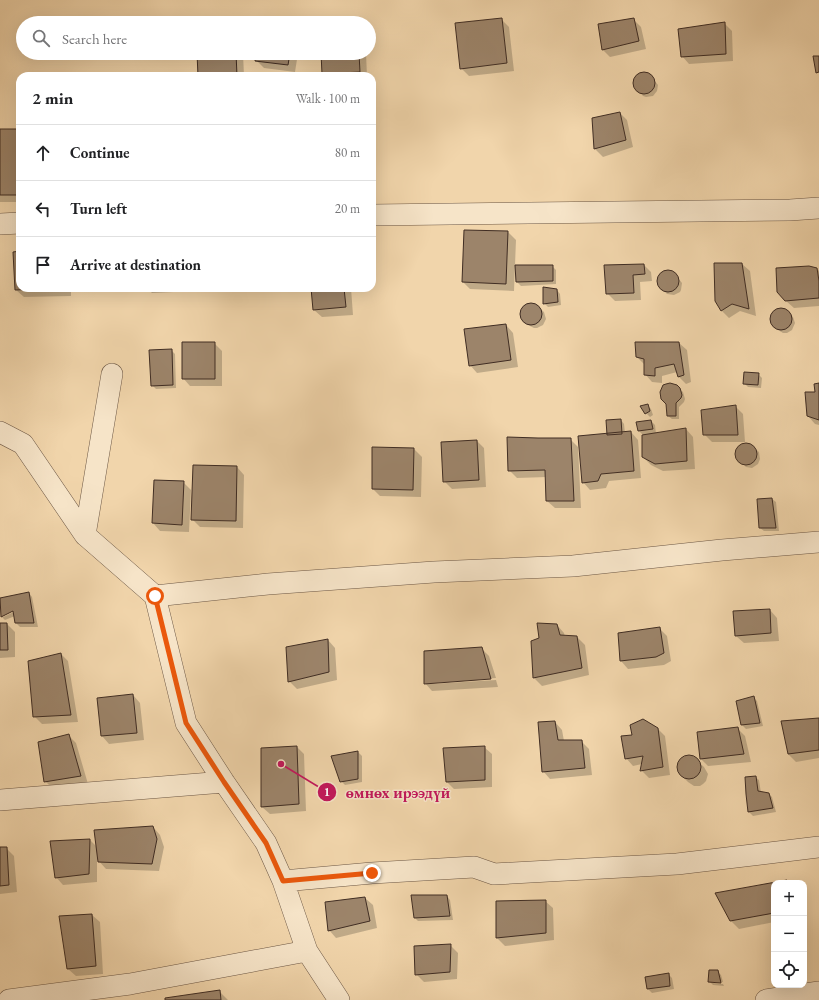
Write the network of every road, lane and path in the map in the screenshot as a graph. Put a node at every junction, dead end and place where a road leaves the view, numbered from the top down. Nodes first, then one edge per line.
1 (819, 208) edge
2 (376, 215) edge
3 (16, 223) edge
4 (0, 224) edge
5 (112, 374) dead end
6 (0, 432) edge
7 (85, 534) junction
8 (819, 542) edge
9 (155, 596) junction
10 (224, 782) junction
11 (0, 800) edge
12 (819, 848) edge
13 (283, 881) junction
14 (307, 951) junction
15 (819, 992) edge
16 (9, 1000) edge
17 (340, 1000) edge
18 (766, 1000) edge

1 - 2 street
3 - 4 street
5 - 7 street
6 - 7 street
7 - 9 street
8 - 9 street
9 - 10 street
10 - 11 street
10 - 13 street
12 - 13 street
13 - 14 street
14 - 16 street
14 - 17 street
15 - 18 street

